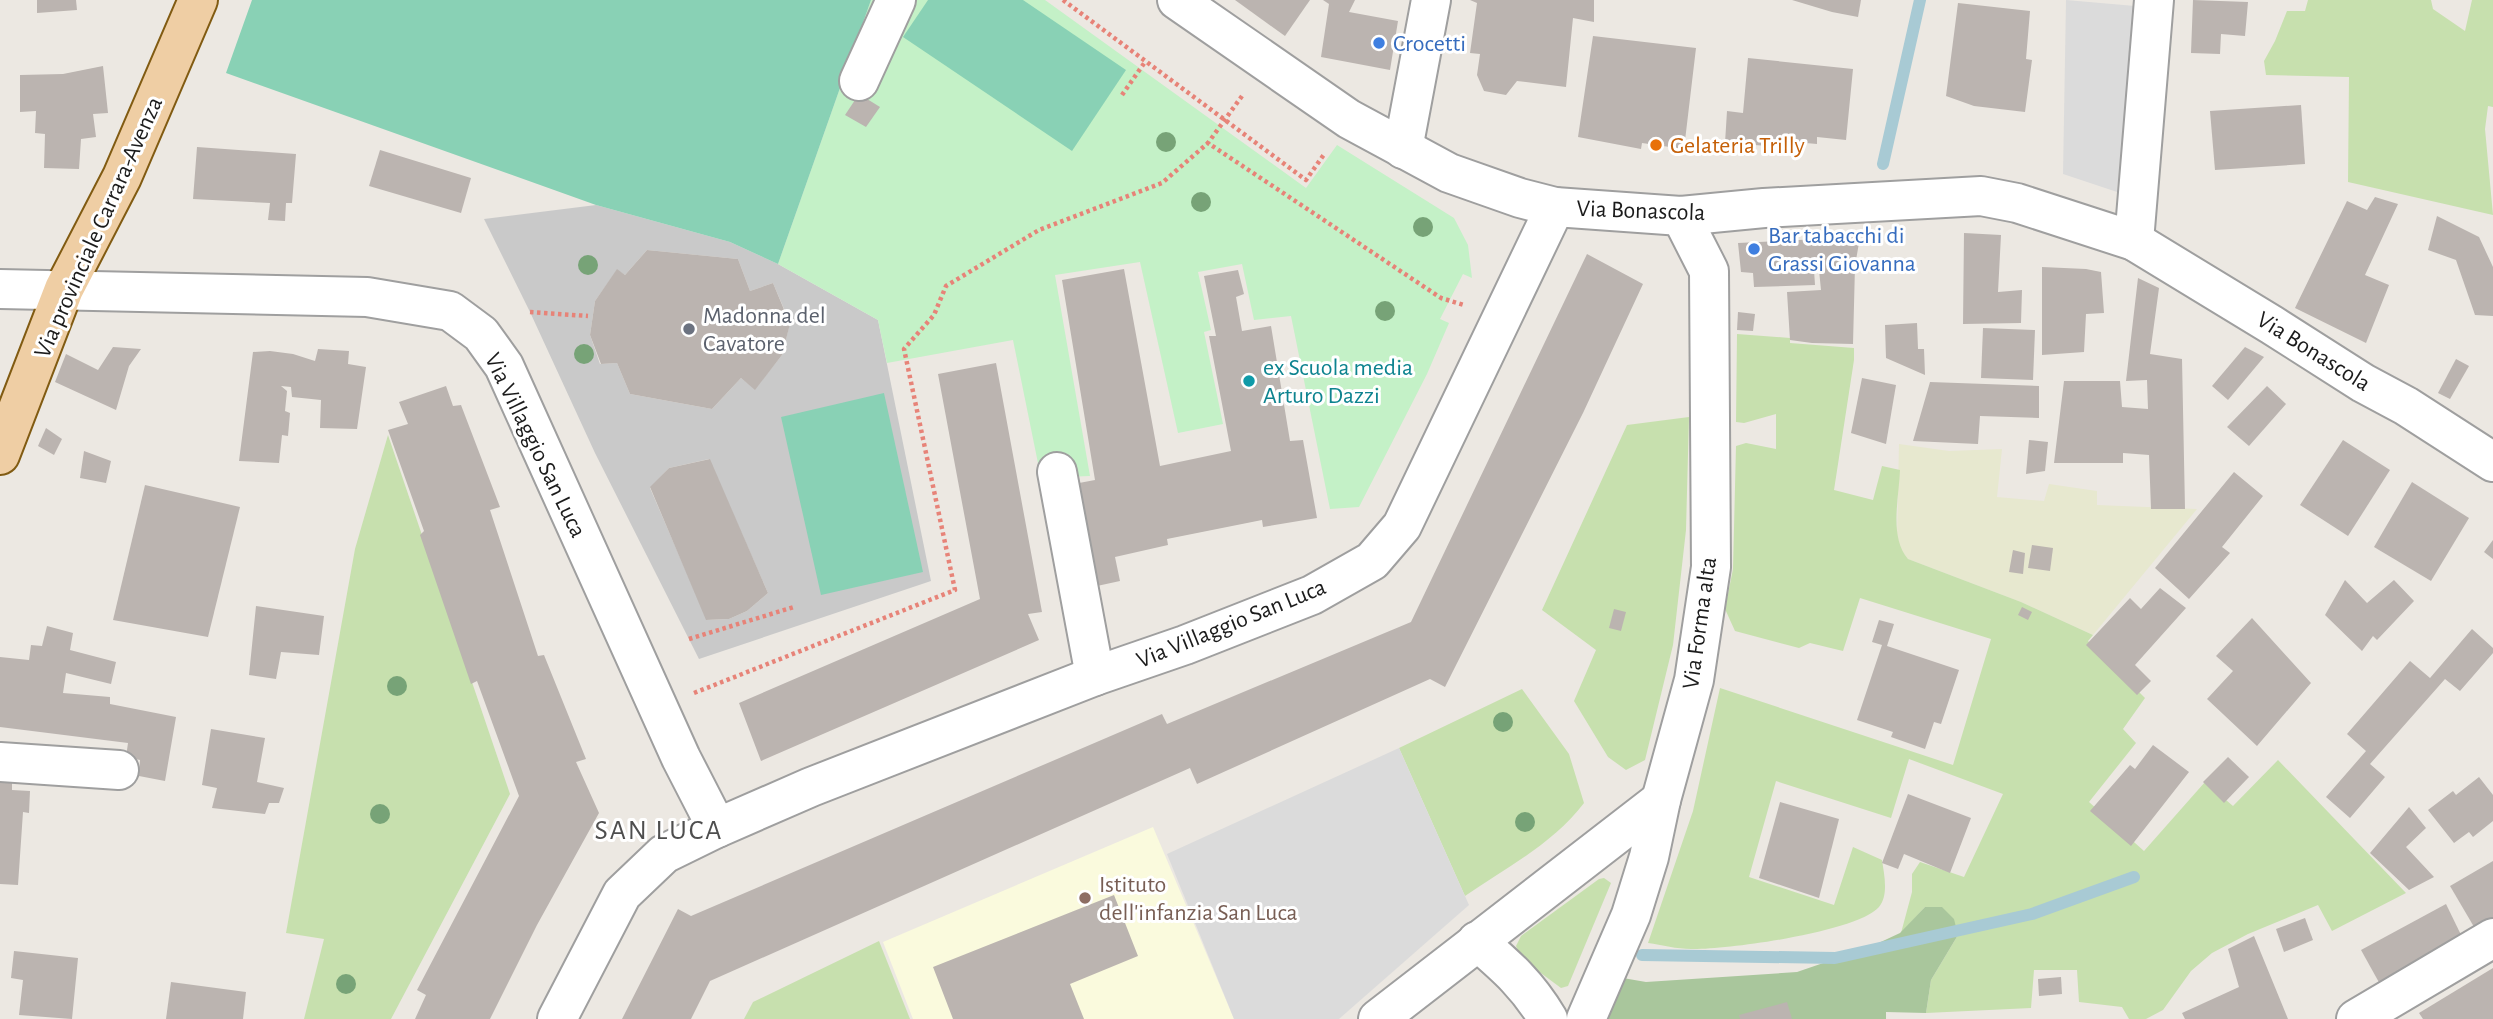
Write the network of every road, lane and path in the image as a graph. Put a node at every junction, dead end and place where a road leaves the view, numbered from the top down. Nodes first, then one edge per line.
1 (198, 0) edge
2 (896, 0) edge
3 (1063, 0) edge
4 (1177, 0) edge
5 (1431, 0) edge
6 (2154, 0) edge
7 (1268, 61) junction
8 (1145, 62) junction
9 (859, 81) dead end
10 (1122, 94) dead end
11 (1223, 120) junction
12 (1208, 143) junction
13 (1328, 148) dead end
14 (1403, 149) junction
15 (1555, 207) junction
16 (1681, 216) junction
17 (2134, 241) junction
18 (0, 289) edge
19 (64, 289) junction
20 (1468, 306) dead end
21 (530, 312) dead end
22 (588, 316) dead end
23 (0, 455) edge
24 (2493, 462) edge
25 (1057, 472) dead end
26 (794, 607) dead end
27 (690, 639) dead end
28 (1095, 676) junction
29 (658, 707) junction
30 (0, 762) edge
31 (119, 770) dead end
32 (1661, 800) junction
33 (717, 828) junction
34 (2493, 938) edge
35 (1477, 942) junction
36 (557, 1019) edge
37 (1378, 1019) edge
38 (1548, 1019) edge
39 (1586, 1019) edge
40 (2356, 1019) edge

1 - 19 main road, Via provinciale Carrara-Avenza
2 - 9 street
3 - 8 path
4 - 7 street, Via Bonascola
5 - 14 street
6 - 17 street
7 - 11 path
7 - 14 street, Via Bonascola
8 - 10 path
8 - 11 path
11 - 12 path
11 - 13 path
12 - 20 path
12 - 29 path
14 - 15 street, Via Bonascola
15 - 16 street, Via Bonascola
15 - 28 street, Via Villaggio San Luca
16 - 17 street, Via Bonascola
16 - 32 street, Via Forma alta
17 - 24 street, Via Bonascola
18 - 19 street, Via Villaggio San Luca
19 - 23 main road, Via provinciale Carrara-Avenza
19 - 29 street, Via Villaggio San Luca
21 - 22 path
25 - 28 street
26 - 27 path
28 - 33 street, Via Villaggio San Luca
29 - 33 street, Via Villaggio San Luca
30 - 31 street
32 - 35 street
32 - 39 street, Via Forma alta
33 - 36 street, Via Villaggio San Luca
34 - 40 street
35 - 37 street
35 - 38 street

